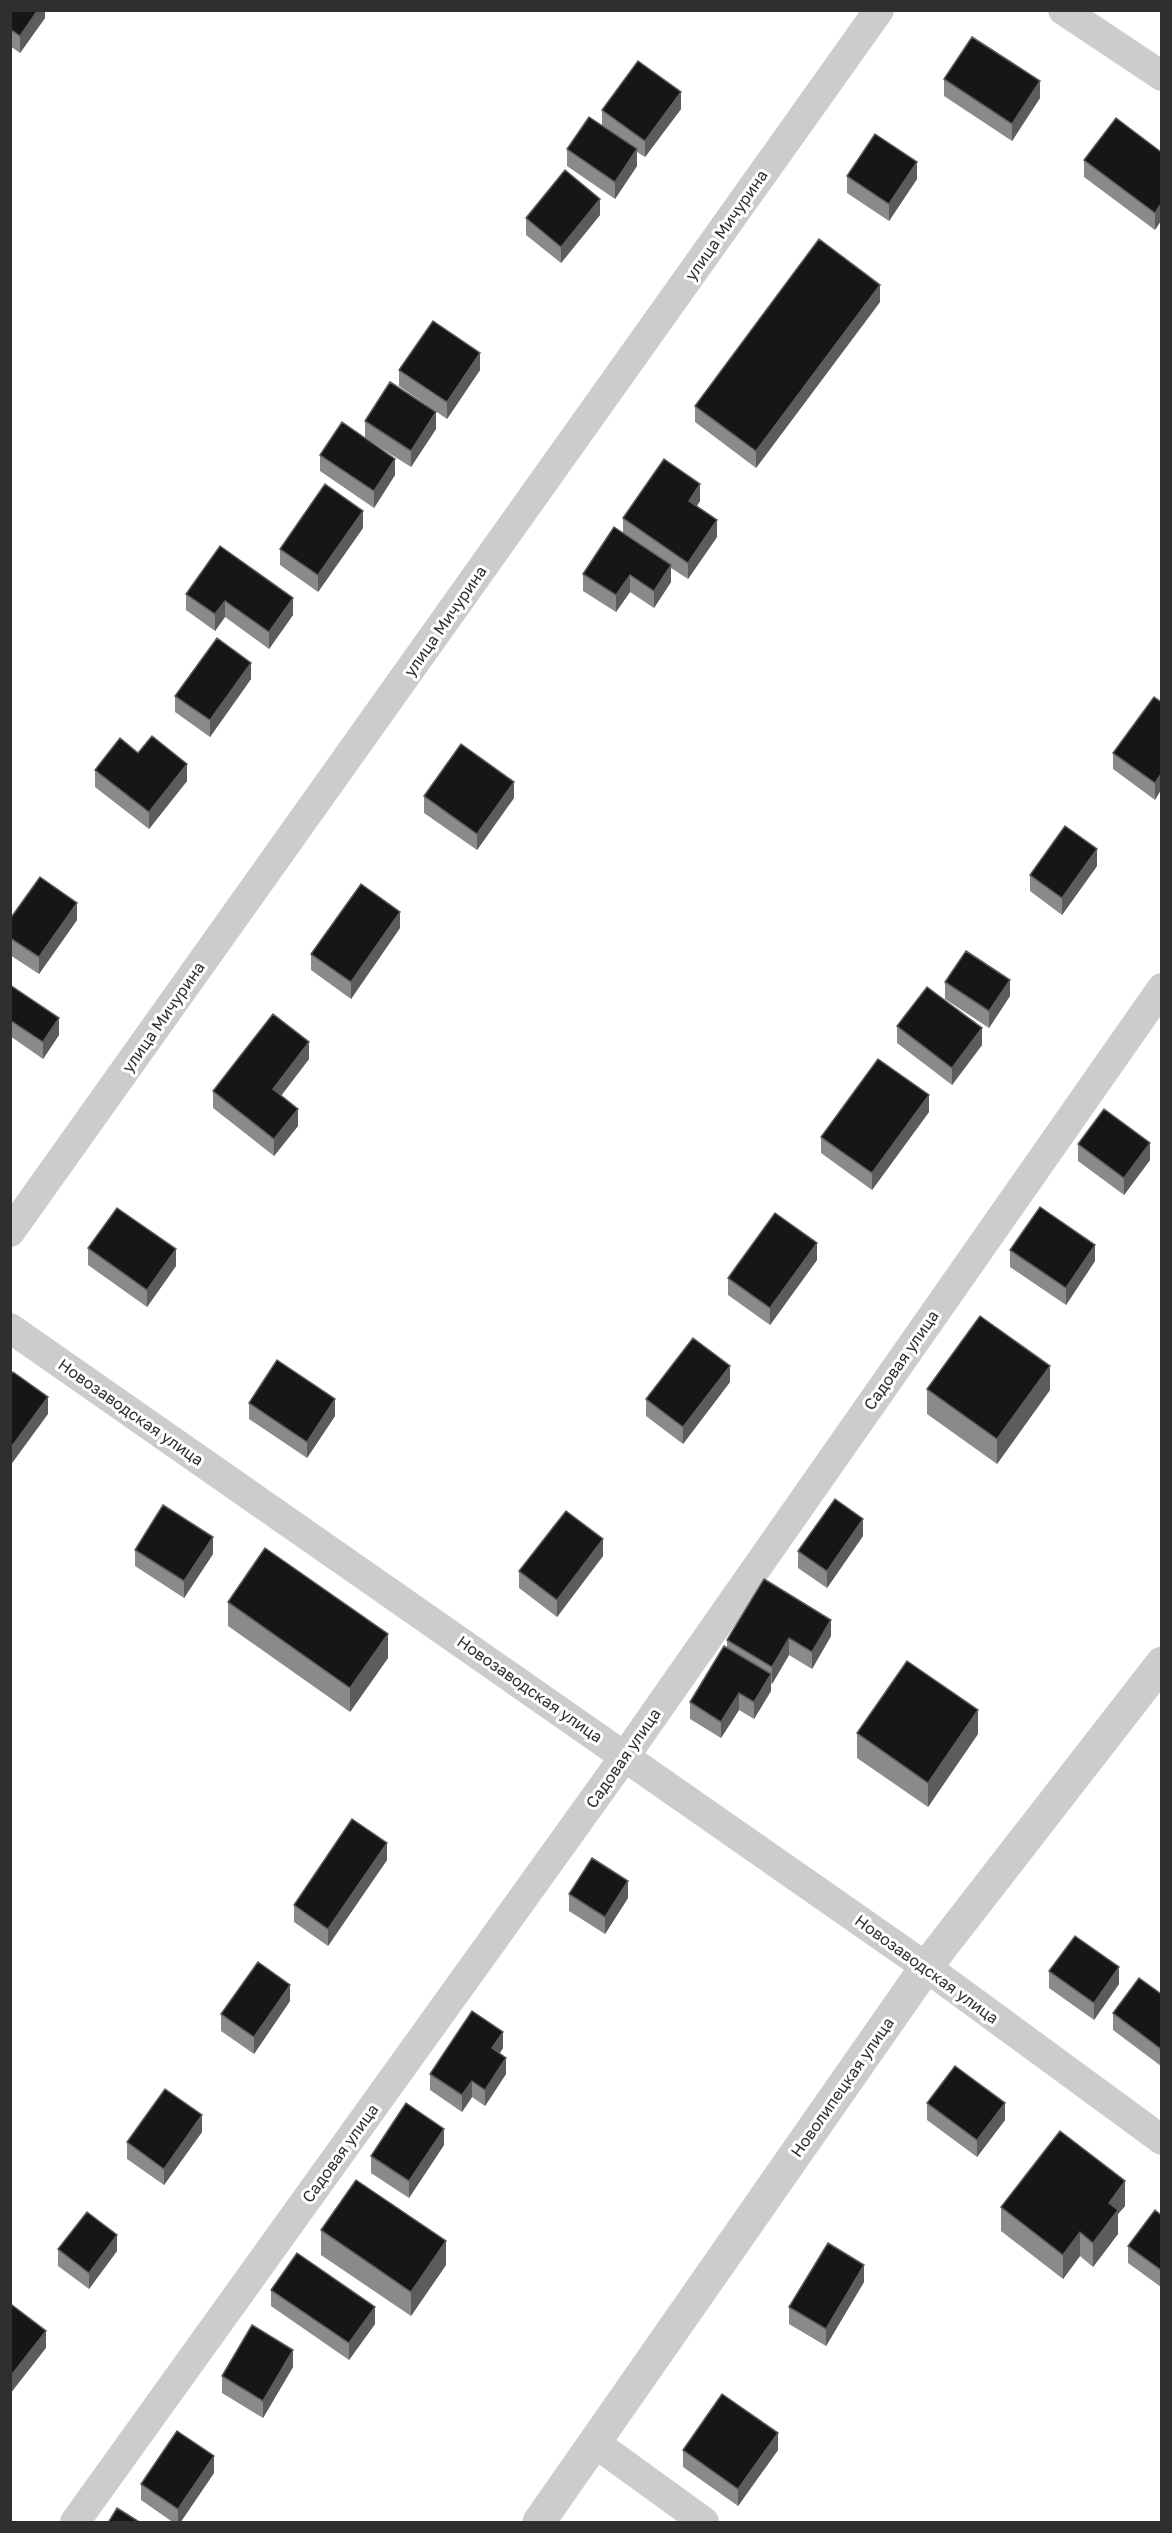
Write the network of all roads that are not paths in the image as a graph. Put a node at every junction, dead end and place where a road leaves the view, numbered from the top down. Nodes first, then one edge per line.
1 (879, 10) edge
2 (1063, 10) edge
3 (1161, 76) edge
4 (1161, 988) edge
5 (10, 1232) edge
6 (10, 1328) edge
7 (1161, 1663) edge
8 (625, 1756) junction
9 (926, 1967) junction
10 (1161, 2140) edge
11 (595, 2443) junction
12 (75, 2523) edge
13 (539, 2523) edge
14 (704, 2523) edge

1 - 5 street, улица Мичурина
2 - 3 street
4 - 8 street, Садовая улица
6 - 8 street, Новозаводская улица
7 - 9 street, Новолипецкая улица
8 - 9 street, Новозаводская улица
8 - 12 street, Садовая улица
9 - 10 street, Новозаводская улица
9 - 11 street, Новолипецкая улица
11 - 13 street, Новолипецкая улица
11 - 14 street

